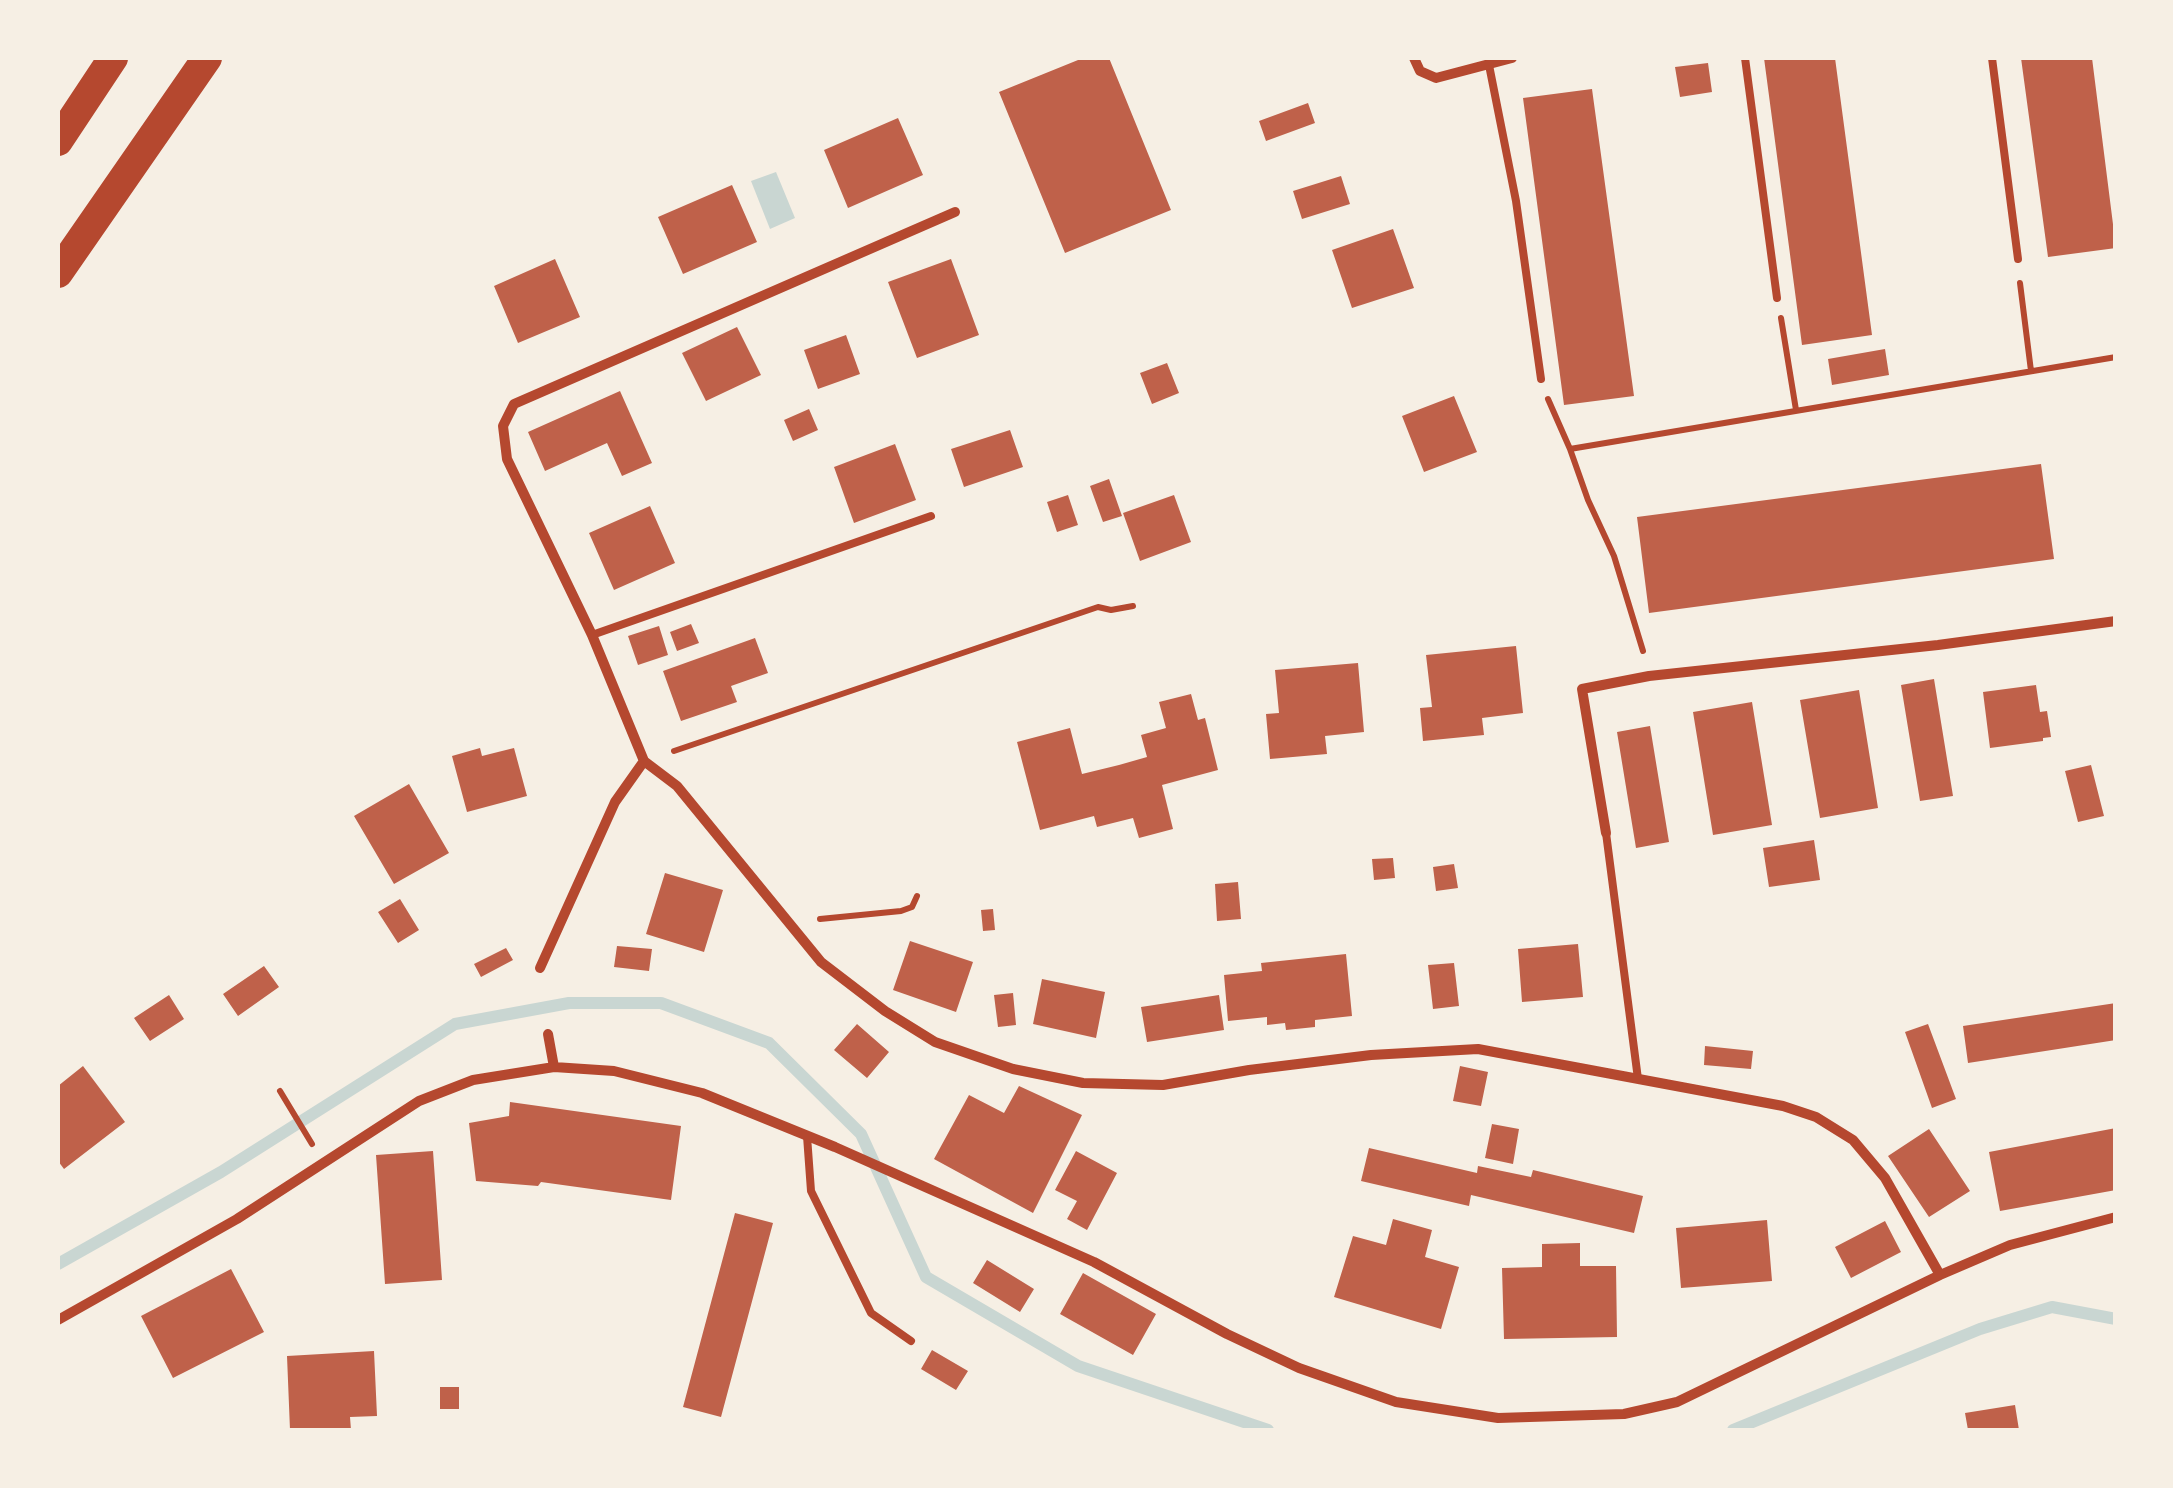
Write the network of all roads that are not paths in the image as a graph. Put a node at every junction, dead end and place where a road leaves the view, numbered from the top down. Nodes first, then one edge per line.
1 (114, 58) edge
2 (207, 58) edge
3 (1414, 58) edge
4 (1512, 58) edge
5 (1745, 58) edge
6 (1992, 58) edge
7 (1489, 65) junction
8 (58, 141) edge
9 (955, 212) dead end
10 (2018, 260) road end
11 (58, 273) edge
12 (1777, 298) road end
13 (1541, 379) dead end
14 (932, 516) dead end
15 (2116, 621) edge
16 (592, 635) junction
17 (644, 761) junction
18 (1606, 832) joint
19 (540, 968) dead end
20 (548, 1034) dead end
21 (554, 1067) junction
22 (1638, 1079) junction
23 (807, 1136) junction
24 (2116, 1216) edge
25 (1940, 1274) junction
26 (58, 1320) edge
27 (911, 1341) dead end
28 (1498, 1424) edge

1 - 8 highway
2 - 11 highway
3 - 7 street
4 - 7 street
5 - 12 lane
6 - 10 lane
7 - 13 lane
9 - 16 street
14 - 16 lane
15 - 18 street
16 - 17 street
17 - 19 street
17 - 22 street
18 - 22 lane
20 - 21 street
21 - 23 street
21 - 26 street
22 - 25 street
23 - 27 lane
23 - 28 street
24 - 25 street
25 - 28 street

